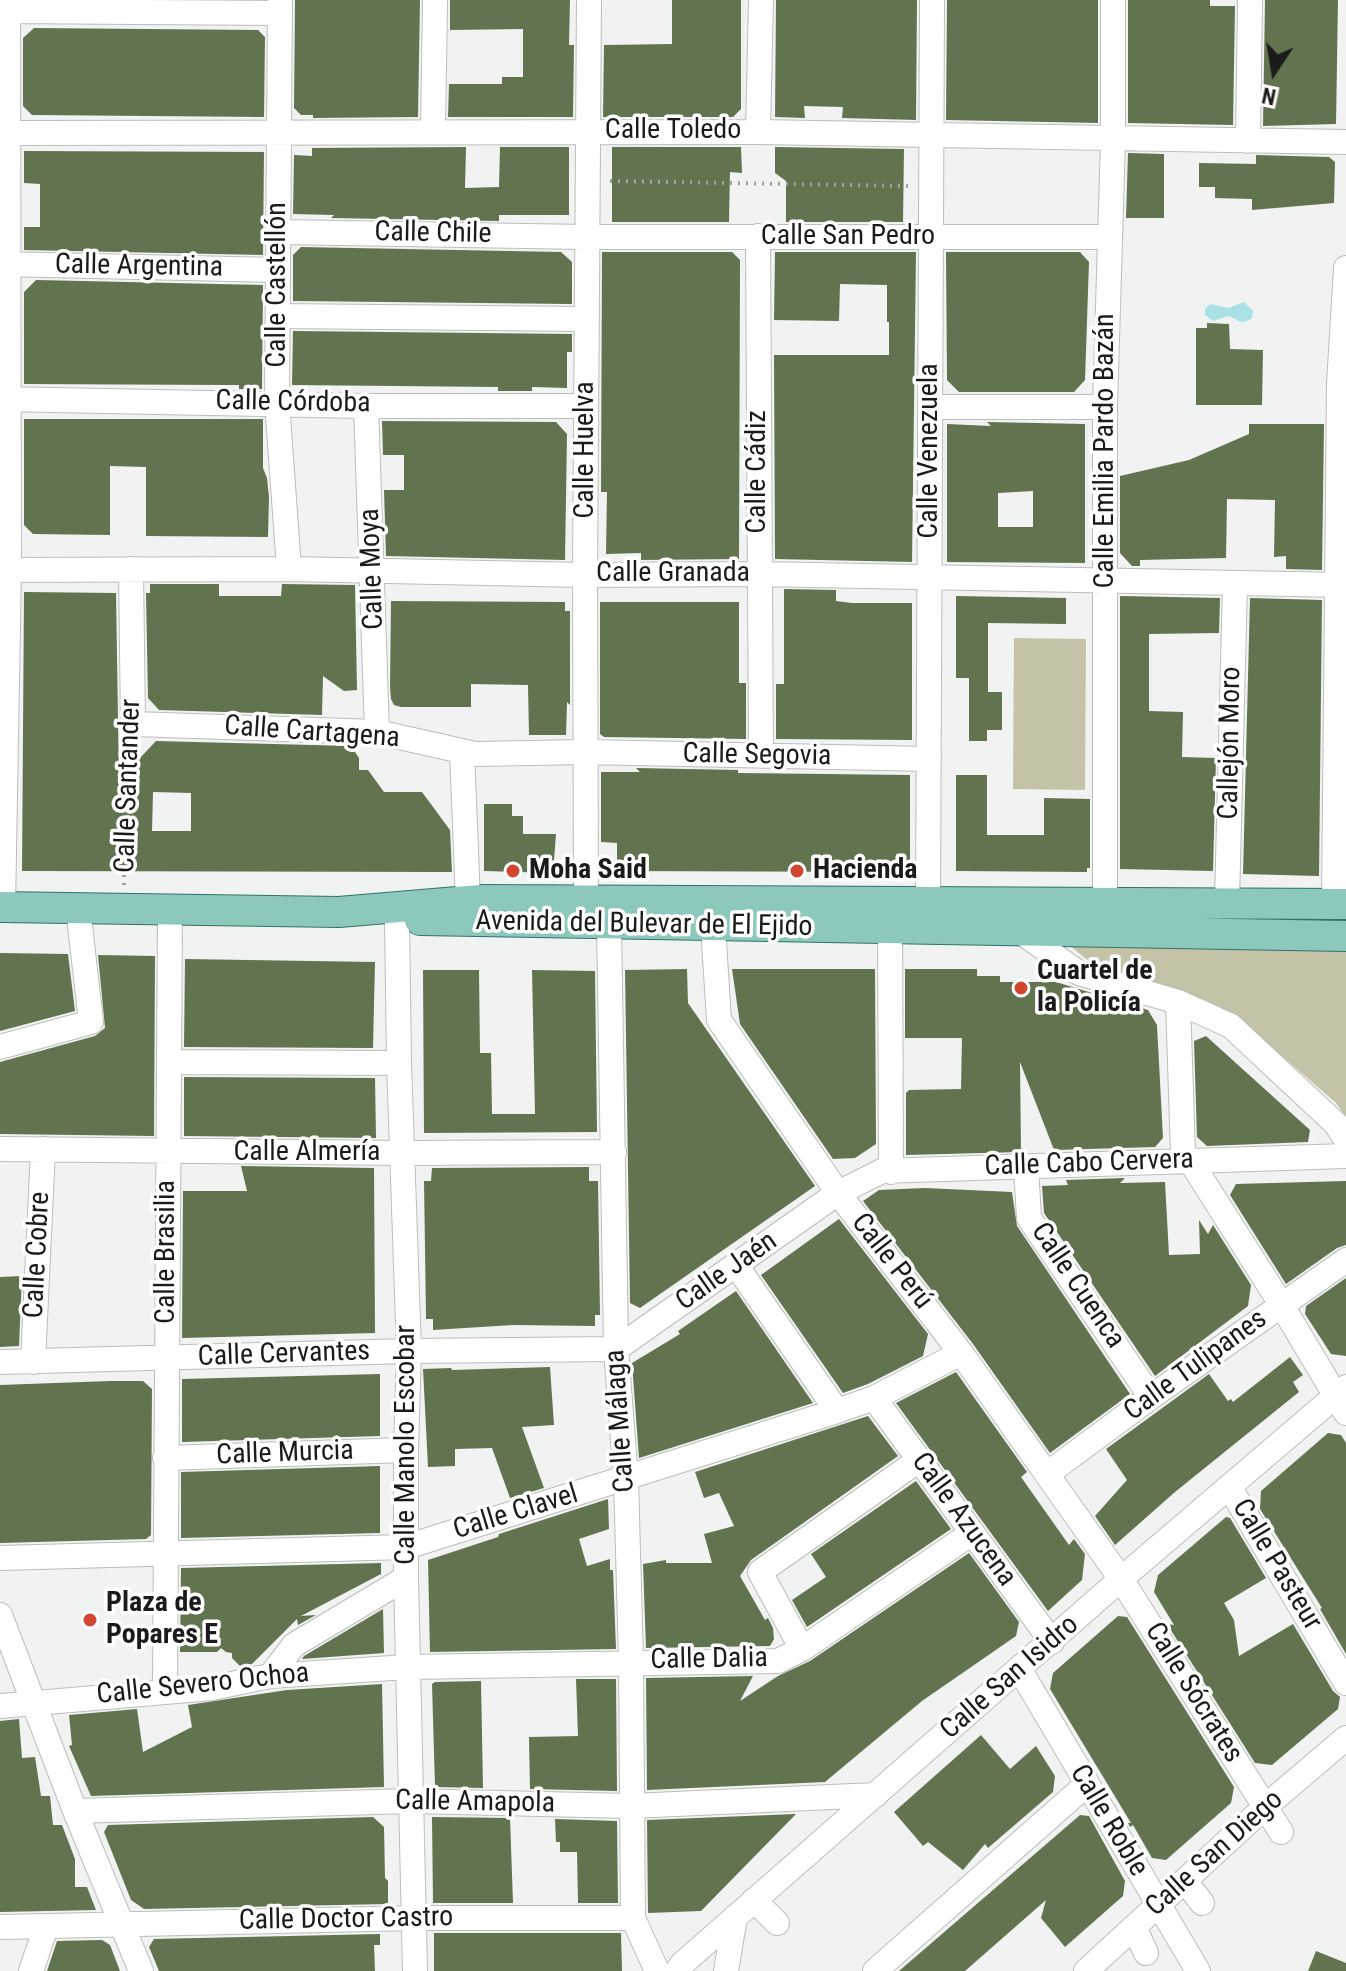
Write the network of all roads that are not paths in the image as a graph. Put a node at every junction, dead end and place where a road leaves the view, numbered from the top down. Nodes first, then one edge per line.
1 (435, 0) edge
2 (589, 0) edge
3 (761, 0) edge
4 (932, 0) edge
5 (1113, 0) edge
6 (1250, 0) edge
7 (280, 6) edge
8 (5, 8) edge
9 (433, 131) junction
10 (589, 131) junction
11 (758, 132) junction
12 (5, 133) edge
13 (279, 133) junction
14 (932, 136) junction
15 (1113, 140) junction
16 (1248, 141) junction
17 (1346, 142) edge
18 (278, 232) junction
19 (758, 236) junction
20 (587, 237) junction
21 (930, 237) junction
22 (1109, 237) junction
23 (5, 264) edge
24 (1346, 268) edge
25 (278, 270) junction
26 (278, 316) junction
27 (586, 319) junction
28 (1342, 384) edge
29 (4, 399) edge
30 (277, 402) junction
31 (366, 406) junction
32 (586, 406) junction
33 (931, 407) junction
34 (1105, 407) junction
35 (131, 569) junction
36 (289, 569) junction
37 (4, 570) edge
38 (373, 571) junction
39 (758, 574) junction
40 (585, 575) junction
41 (930, 576) junction
42 (1106, 581) junction
43 (1235, 584) junction
44 (1341, 584) edge
45 (133, 724) joint
46 (377, 732) junction
47 (462, 751) junction
48 (585, 752) junction
49 (3, 753) edge
50 (761, 756) junction
51 (929, 759) junction
52 (1340, 766) edge
53 (515, 900) junction
54 (586, 900) junction
55 (468, 901) junction
56 (1227, 902) junction
57 (928, 903) junction
58 (1105, 903) junction
59 (1340, 903) edge
60 (2, 907) edge
61 (78, 908) junction
62 (170, 910) junction
63 (339, 912) junction
64 (890, 916) junction
65 (397, 919) junction
66 (609, 925) junction
67 (713, 926) junction
68 (1018, 930) junction
69 (1346, 936) edge
70 (1178, 1002) junction
71 (0, 1047) edge
72 (169, 1062) junction
73 (399, 1063) junction
74 (1346, 1140) edge
75 (0, 1149) edge
76 (43, 1149) junction
77 (168, 1152) junction
78 (614, 1152) junction
79 (403, 1153) junction
80 (1346, 1156) edge
81 (1189, 1159) junction
82 (1026, 1167) junction
83 (891, 1172) junction
84 (838, 1193) junction
85 (1346, 1260) edge
86 (736, 1265) junction
87 (1281, 1304) junction
88 (616, 1349) junction
89 (409, 1351) junction
90 (961, 1353) junction
91 (167, 1358) junction
92 (0, 1362) edge
93 (33, 1362) junction
94 (1151, 1397) junction
95 (874, 1398) junction
96 (1343, 1399) edge
97 (837, 1411) junction
98 (406, 1450) junction
99 (165, 1458) junction
100 (919, 1460) junction
101 (1047, 1474) junction
102 (626, 1479) junction
103 (1230, 1488) junction
104 (972, 1533) junction
105 (406, 1547) junction
106 (165, 1554) junction
107 (0, 1558) edge
108 (406, 1578) junction
109 (1121, 1579) junction
110 (0, 1615) edge
111 (1052, 1642) junction
112 (802, 1649) junction
113 (631, 1661) junction
114 (407, 1667) junction
115 (1020, 1670) junction
116 (270, 1676) junction
117 (1346, 1683) edge
118 (165, 1690) junction
119 (35, 1702) junction
120 (0, 1706) edge
121 (1346, 1738) edge
122 (1086, 1785) junction
123 (876, 1795) junction
124 (409, 1801) junction
125 (631, 1806) junction
126 (1266, 1806) junction
127 (75, 1811) junction
128 (1281, 1832) dead end
129 (1185, 1881) junction
130 (754, 1900) junction
131 (1202, 1903) dead end
132 (1158, 1905) junction
133 (735, 1917) junction
134 (415, 1918) junction
135 (633, 1918) junction
136 (777, 1923) dead end
137 (122, 1924) junction
138 (0, 1927) edge
139 (46, 1927) junction
140 (1134, 1927) junction
141 (1173, 1946) junction
142 (31, 1971) edge
143 (141, 1971) edge
144 (415, 1971) edge
145 (657, 1971) edge
146 (677, 1971) edge
147 (726, 1971) edge
148 (875, 1971) edge
149 (1086, 1971) edge
150 (1198, 1971) edge

1 - 9 street
2 - 10 street, Calle Huelva
3 - 11 street
4 - 14 street, Calle Venezuela
5 - 15 street, Calle Emilia Pardo Bazán
6 - 16 street
7 - 8 street
7 - 13 street, Calle Castellón
8 - 12 street
9 - 10 street, Calle Toledo
9 - 13 street, Calle Toledo
10 - 11 street, Calle Toledo
10 - 20 street, Calle Huelva
11 - 14 street, Calle Toledo
12 - 13 street, Calle Toledo
12 - 23 street
13 - 18 street, Calle Castellón
14 - 15 street, Calle Toledo
14 - 21 street, Calle Venezuela
15 - 16 street, Calle Toledo
15 - 22 street, Calle Emilia Pardo Bazán
16 - 17 street, Calle Toledo
18 - 20 street, Calle Chile
18 - 25 street, Calle Castellón
19 - 20 street, Calle San Pedro
19 - 21 street, Calle San Pedro
19 - 39 street, Calle Cádiz
20 - 27 street, Calle Huelva
21 - 22 street, Calle San Pedro
21 - 33 street, Calle Venezuela
22 - 34 street, Calle Emilia Pardo Bazán
23 - 25 street, Calle Argentina
23 - 29 street
24 - 28 street
25 - 26 street, Calle Castellón
26 - 27 street
26 - 30 street, Calle Castellón
27 - 32 street, Calle Huelva
28 - 44 street
29 - 30 street, Calle Córdoba
29 - 37 street
30 - 31 street, Calle Córdoba
30 - 36 street, Calle Castellón
31 - 32 street, Calle Córdoba
31 - 38 street, Calle Moya
32 - 40 street, Calle Huelva
33 - 34 street
33 - 41 street, Calle Venezuela
34 - 42 street, Calle Emilia Pardo Bazán
35 - 36 street, Calle Granada
35 - 37 street, Calle Granada
35 - 45 street, Calle Santander
36 - 38 street, Calle Granada
37 - 49 street
38 - 40 street, Calle Granada
38 - 46 street, Calle Moya
39 - 40 street, Calle Granada
39 - 41 street, Calle Granada
39 - 50 street, Calle Cádiz
40 - 48 street, Calle Huelva
41 - 42 street, Calle Granada
41 - 51 street, Calle Venezuela
42 - 43 street, Calle Granada
42 - 58 street, Calle Emilia Pardo Bazán
43 - 44 street, Calle Granada
43 - 56 street, Callejón Moro
44 - 52 street
45 - 46 street, Calle Cartagena
46 - 47 street, Calle Cartagena
47 - 48 street, Calle Cartagena
47 - 55 street
48 - 50 street, Calle Segovia
48 - 54 street, Calle Huelva
49 - 60 street
50 - 51 street, Calle Segovia
51 - 57 street, Calle Venezuela
52 - 59 street
53 - 54 main road, Avenida del Bulevar de El Ejido
53 - 55 main road, Avenida del Bulevar de El Ejido
53 - 65 street, Avenida del Bulevar de El Ejido
54 - 64 main road, Avenida del Bulevar de El Ejido
55 - 63 main road, Avenida del Bulevar de El Ejido
56 - 58 main road, Avenida del Bulevar de El Ejido
56 - 59 main road, Avenida del Bulevar de El Ejido
57 - 58 main road, Avenida del Bulevar de El Ejido
57 - 64 main road, Avenida del Bulevar de El Ejido
60 - 61 main road, Avenida del Bulevar de El Ejido
61 - 62 main road, Avenida del Bulevar de El Ejido
61 - 71 street
62 - 63 main road, Avenida del Bulevar de El Ejido
62 - 72 street, Calle Brasilia
63 - 65 main road, Avenida del Bulevar de El Ejido
64 - 67 main road, Avenida del Bulevar de El Ejido
64 - 68 main road, Avenida del Bulevar de El Ejido
64 - 83 street
65 - 66 main road, Avenida del Bulevar de El Ejido
65 - 73 street, Calle Manolo Escobar
66 - 67 main road, Avenida del Bulevar de El Ejido
66 - 78 street, Calle Málaga
67 - 84 street, Calle Perú
68 - 69 main road, Avenida del Bulevar de El Ejido
68 - 70 street
70 - 74 street
70 - 81 street
72 - 73 street
72 - 77 street, Calle Brasilia
73 - 79 street, Calle Manolo Escobar
75 - 76 street, Calle Almería
76 - 77 street, Calle Almería
76 - 93 street, Calle Cobre
77 - 79 street, Calle Almería
77 - 91 street, Calle Brasilia
78 - 79 street, Calle Almería
78 - 88 street, Calle Málaga
79 - 89 street, Calle Manolo Escobar
80 - 81 street, Calle Cabo Cervera
81 - 82 street, Calle Cabo Cervera
81 - 87 street
82 - 83 street, Calle Cabo Cervera
82 - 94 street, Calle Cuenca
83 - 84 street, Calle Cabo Cervera
84 - 86 street, Calle Jaén
84 - 90 street, Calle Perú
85 - 87 street, Calle Tulipanes
86 - 88 street, Calle Jaén
86 - 97 street
87 - 94 street, Calle Tulipanes
87 - 96 street
88 - 89 street, Calle Cervantes
88 - 102 street, Calle Málaga
89 - 91 street, Calle Cervantes
89 - 98 street, Calle Manolo Escobar
90 - 95 street, Calle Clavel
90 - 101 street, Calle Perú
91 - 93 street, Calle Cervantes
91 - 99 street, Calle Brasilia
92 - 93 street, Calle Cervantes
94 - 101 street, Calle Tulipanes
95 - 97 street, Calle Clavel
95 - 100 street, Calle Azucena
96 - 103 street, Calle San Isidro
97 - 102 street, Calle Clavel
98 - 99 street, Calle Murcia
98 - 105 street, Calle Manolo Escobar
99 - 106 street, Calle Brasilia
100 - 104 street, Calle Azucena
100 - 112 street
101 - 109 street, Calle Perú
102 - 105 street, Calle Clavel
102 - 113 street, Calle Málaga
103 - 109 street, Calle San Isidro
103 - 117 street, Calle Pasteur
104 - 111 street, Calle Azucena
104 - 112 street, Calle Dalia
105 - 106 street, Calle Clavel
105 - 108 street, Calle Manolo Escobar
106 - 107 street, Calle Clavel
106 - 118 street, Calle Brasilia
108 - 114 street, Calle Manolo Escobar
108 - 116 street
109 - 111 street, Calle San Isidro
109 - 126 street, Calle Sócrates
110 - 119 street
111 - 115 street, Calle San Isidro
112 - 113 street, Calle Dalia
113 - 114 street, Calle Dalia
113 - 125 street, Calle Málaga
114 - 116 street, Calle Severo Ochoa
114 - 124 street, Calle Manolo Escobar
115 - 122 street, Calle Roble
115 - 123 street, Calle San Isidro
116 - 118 street, Calle Severo Ochoa
118 - 119 street, Calle Severo Ochoa
119 - 120 street, Calle Severo Ochoa
119 - 127 street
121 - 126 street, Calle San Diego
122 - 132 street, Calle Roble
122 - 148 street
123 - 125 street, Calle Amapola
123 - 130 street, Calle San Isidro
124 - 125 street, Calle Amapola
124 - 127 street, Calle Amapola
124 - 134 street, Calle Manolo Escobar
125 - 135 street, Calle Málaga
126 - 128 street, Calle Sócrates
126 - 129 street, Calle San Diego
127 - 137 street
129 - 131 street
129 - 132 street, Calle San Diego
130 - 133 street, Calle San Isidro
130 - 136 street
132 - 140 street, Calle San Diego
132 - 141 street, Calle Roble
133 - 146 street, Calle San Isidro
133 - 147 street
134 - 135 street, Calle Doctor Castro
134 - 137 street, Calle Doctor Castro
134 - 144 street, Calle Manolo Escobar
135 - 145 street
137 - 139 street, Calle Doctor Castro
137 - 143 street
138 - 139 street, Calle Doctor Castro
139 - 142 street
140 - 141 street
140 - 149 street, Calle San Diego
141 - 150 street, Calle Roble

